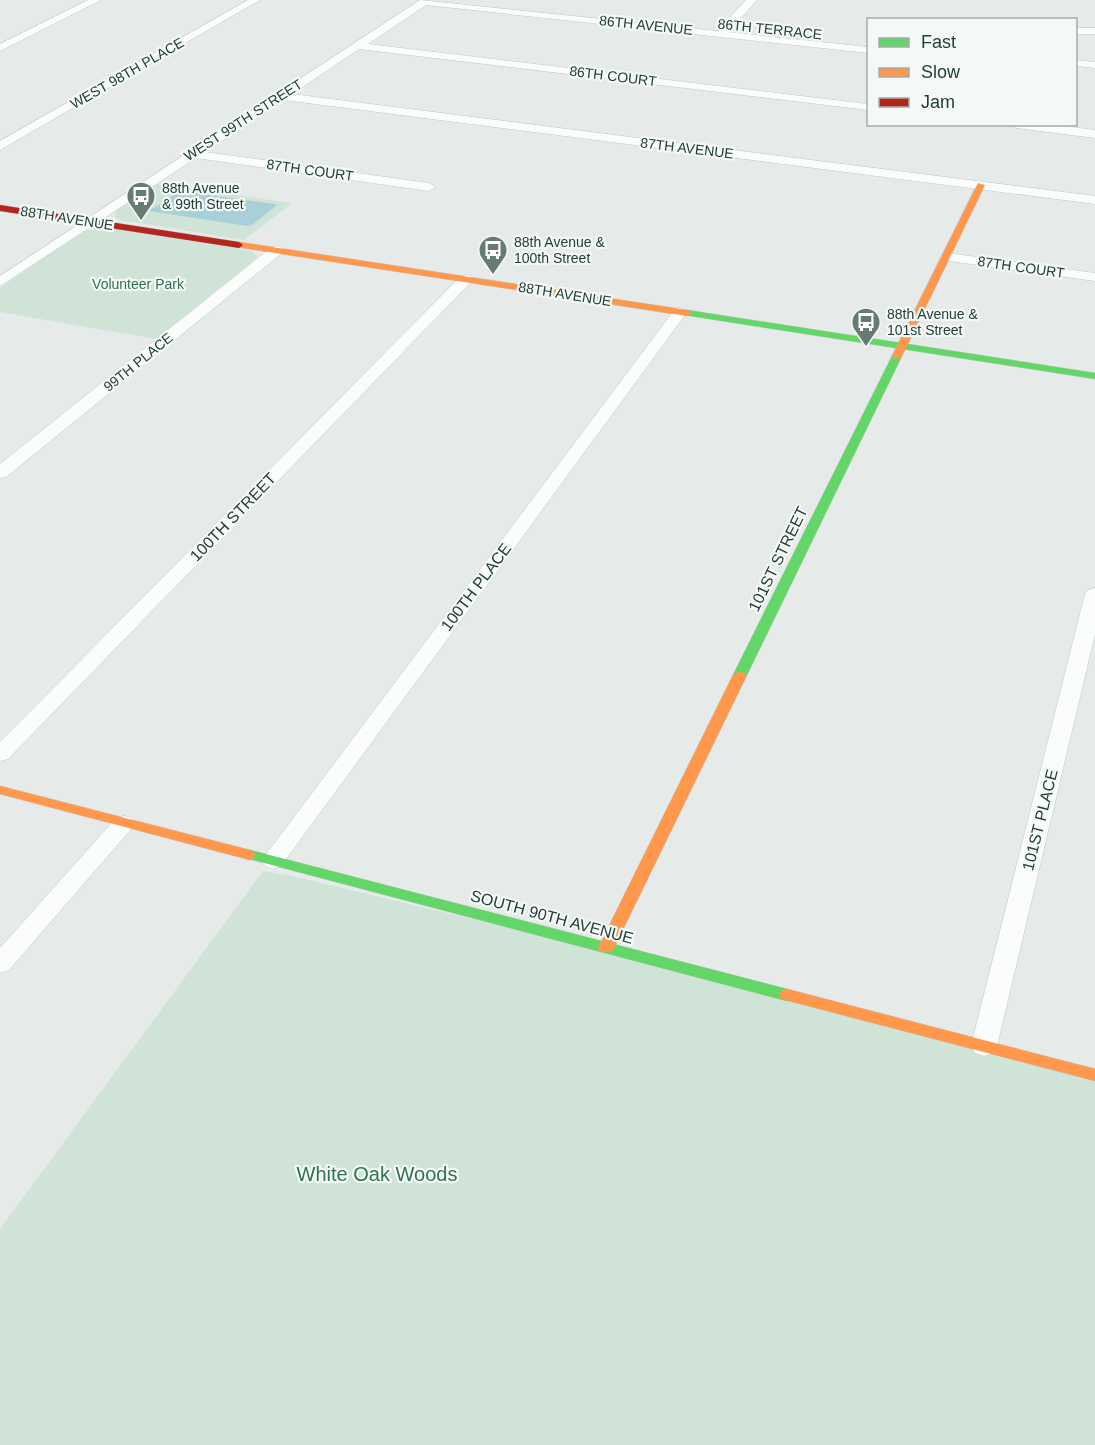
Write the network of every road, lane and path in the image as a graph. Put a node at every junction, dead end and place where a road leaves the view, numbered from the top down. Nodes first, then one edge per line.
1 (96, 0) edge
2 (255, 0) edge
3 (492, 0) edge
4 (752, 0) edge
5 (426, 1) edge
6 (724, 29) junction
7 (1077, 31) edge
8 (1095, 31) edge
9 (8, 32) dead end
10 (28, 34) junction
11 (867, 40) edge
12 (357, 45) junction
13 (0, 48) edge
14 (867, 50) edge
15 (1077, 63) edge
16 (1095, 65) edge
17 (1077, 73) edge
18 (1095, 75) edge
19 (280, 96) junction
20 (867, 107) edge
21 (1033, 126) edge
22 (1095, 134) edge
23 (0, 146) edge
24 (192, 154) junction
25 (981, 185) junction
26 (429, 187) dead end
27 (1095, 200) edge
28 (0, 208) edge
29 (92, 222) junction
30 (277, 250) junction
31 (947, 256) junction
32 (1095, 277) edge
33 (466, 279) junction
34 (0, 282) edge
35 (680, 312) junction
36 (901, 346) junction
37 (1095, 376) edge
38 (0, 473) edge
39 (1095, 594) edge
40 (0, 754) edge
41 (0, 790) edge
42 (124, 823) junction
43 (273, 861) junction
44 (606, 948) junction
45 (0, 964) edge
46 (984, 1046) junction
47 (1095, 1075) edge

1 - 10 street
2 - 23 street, WEST 98TH PLACE
3 - 6 street, 86TH TERRACE
4 - 6 street
5 - 6 street, 86TH AVENUE
5 - 12 street, WEST 99TH STREET
6 - 11 street, 86TH TERRACE
6 - 14 street, 86TH AVENUE
7 - 8 street
9 - 10 street
10 - 13 street
12 - 19 street, WEST 99TH STREET
12 - 20 street, 86TH COURT
15 - 16 street
17 - 18 street
19 - 24 street, WEST 99TH STREET
19 - 25 street, 87TH AVENUE
21 - 22 street
24 - 26 street, 87TH COURT
24 - 29 street, WEST 99TH STREET
25 - 27 street, 87TH AVENUE
25 - 31 street, 101ST STREET
28 - 29 street, 88TH AVENUE
29 - 30 street, 88TH AVENUE
29 - 34 street, WEST 99TH STREET
30 - 33 street, 88TH AVENUE
30 - 38 street, 99TH PLACE
31 - 32 street, 87TH COURT
31 - 36 street, 101ST STREET
33 - 35 street, 88TH AVENUE
33 - 40 street, 100TH STREET
35 - 36 street, 88TH AVENUE
35 - 43 street, 100TH PLACE
36 - 37 street, 88TH AVENUE
36 - 44 street, 101ST STREET
39 - 46 street, 101ST PLACE
41 - 42 street, SOUTH 90TH AVENUE
42 - 43 street, SOUTH 90TH AVENUE
42 - 45 street
43 - 44 street, SOUTH 90TH AVENUE
44 - 46 street, SOUTH 90TH AVENUE
46 - 47 street, SOUTH 90TH AVENUE

